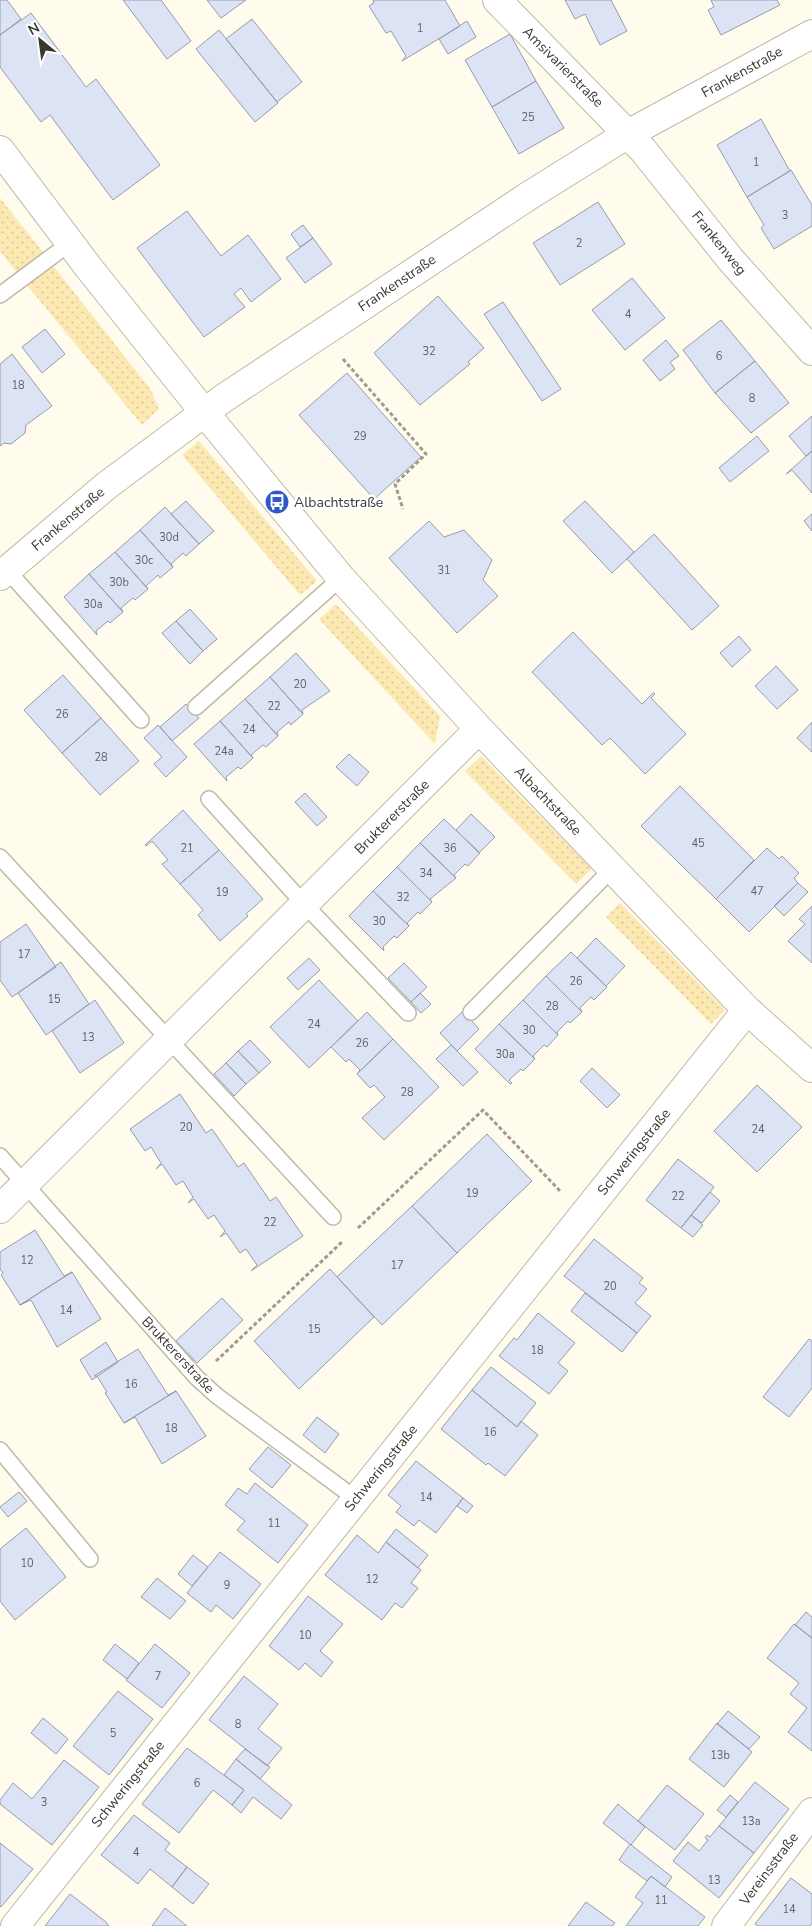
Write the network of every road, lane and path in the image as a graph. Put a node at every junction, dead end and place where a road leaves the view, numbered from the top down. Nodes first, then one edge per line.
1 (497, 0) edge
2 (812, 34) edge
3 (628, 134) junction
4 (0, 150) edge
5 (70, 243) junction
6 (0, 295) edge
7 (812, 351) edge
8 (341, 357) dead end
9 (204, 412) junction
10 (403, 509) dead end
11 (3, 573) edge
12 (341, 578) junction
13 (196, 707) dead end
14 (141, 720) dead end
15 (479, 730) junction
16 (209, 799) dead end
17 (0, 857) edge
18 (613, 868) junction
19 (305, 905) junction
20 (747, 1010) junction
21 (408, 1012) dead end
22 (471, 1012) dead end
23 (170, 1041) junction
24 (812, 1068) edge
25 (0, 1156) edge
26 (24, 1184) junction
27 (0, 1208) edge
28 (583, 1215) junction
29 (333, 1217) dead end
30 (357, 1229) dead end
31 (350, 1235) dead end
32 (197, 1378) junction
33 (0, 1450) edge
34 (356, 1499) junction
35 (90, 1559) dead end
36 (812, 1812) edge
37 (15, 1926) edge
38 (726, 1926) edge

1 - 3 street, Amsivarierstraße
2 - 3 street, Frankenstraße
3 - 7 street, Frankenweg
3 - 9 street, Frankenstraße
4 - 5 street, Albachtstraße
5 - 6 lane
5 - 9 street, Albachtstraße
8 - 10 path
9 - 11 street, Frankenstraße
9 - 12 street, Albachtstraße
11 - 14 lane, Frankenstraße
12 - 13 lane
12 - 15 street, Albachtstraße
15 - 18 street, Albachtstraße
15 - 19 street, Bruktererstraße
16 - 19 lane
17 - 23 lane
18 - 20 street, Albachtstraße
18 - 22 lane
19 - 21 lane
19 - 23 street, Bruktererstraße
20 - 24 street, Albachtstraße
20 - 28 street, Schweringstraße
23 - 26 street, Bruktererstraße
23 - 29 lane
25 - 26 lane, Bruktererstraße
26 - 27 street, Bruktererstraße
26 - 32 lane, Bruktererstraße
28 - 30 path
28 - 34 street, Schweringstraße
31 - 32 path
32 - 34 lane, Bruktererstraße
33 - 35 lane
34 - 37 street, Schweringstraße
36 - 38 street, Vereinsstraße

